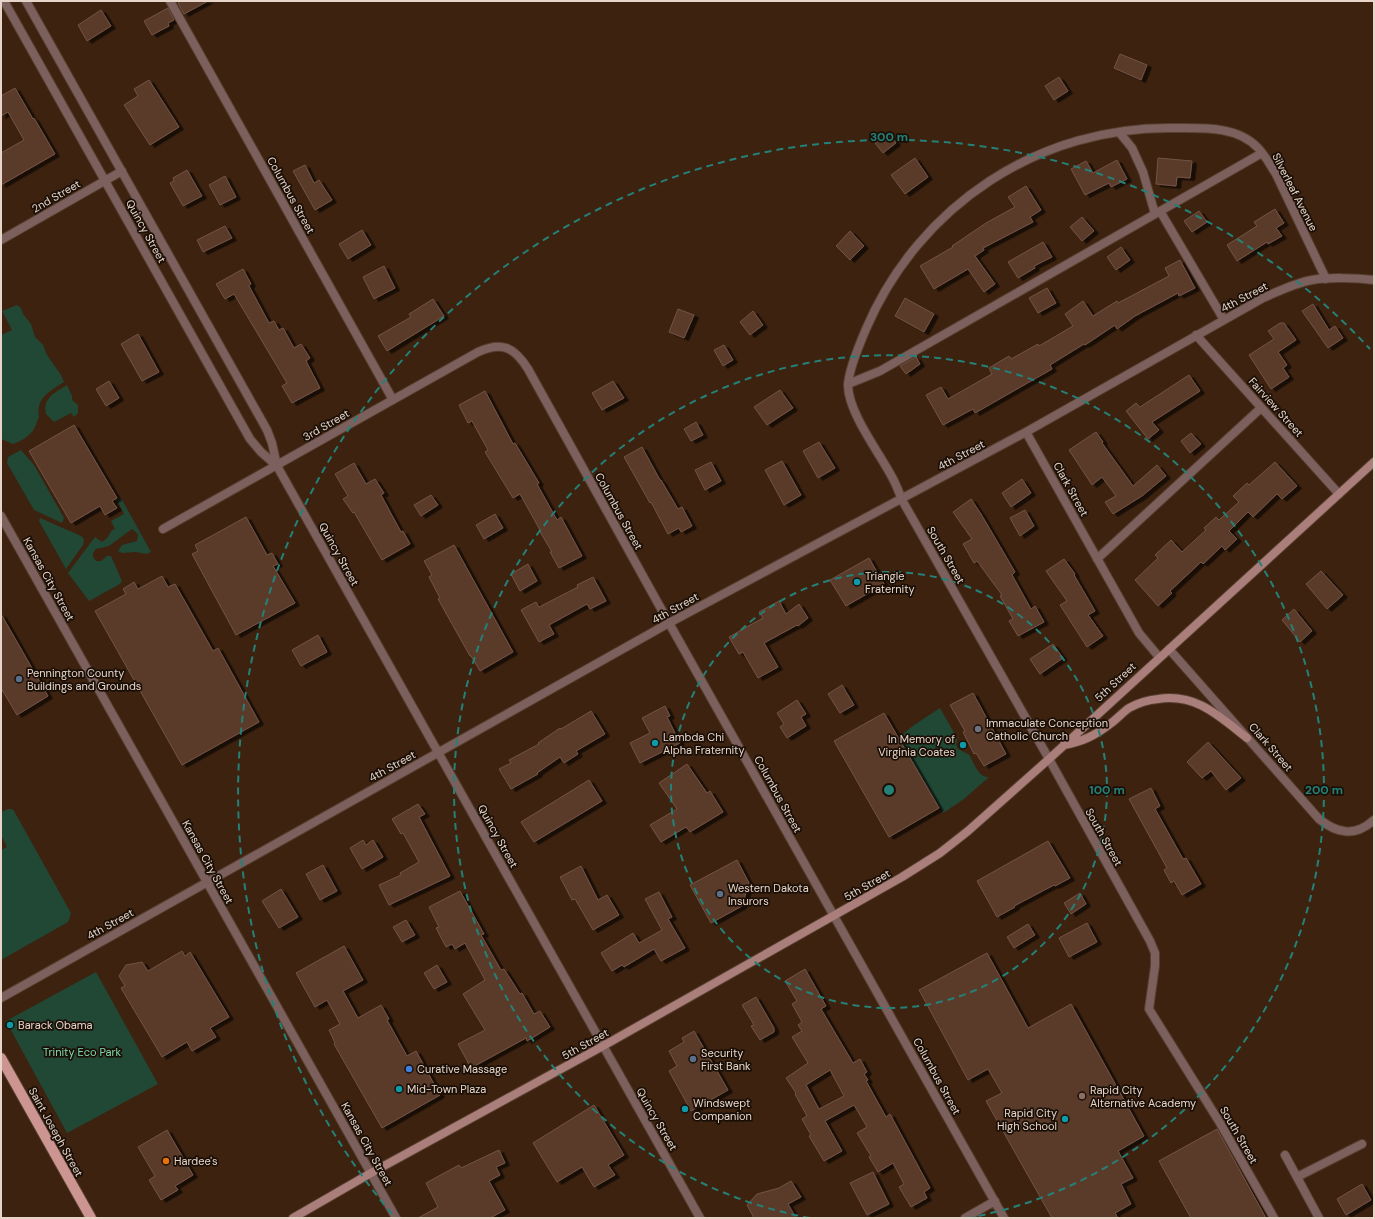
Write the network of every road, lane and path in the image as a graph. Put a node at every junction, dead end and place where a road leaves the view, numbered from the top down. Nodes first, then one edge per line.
1 (4, 1) edge
2 (26, 1) edge
3 (170, 1) edge
4 (1119, 132) junction
5 (1262, 153) junction
6 (122, 171) junction
7 (104, 181) junction
8 (1157, 213) junction
9 (1, 240) edge
10 (1326, 279) junction
11 (1374, 280) edge
12 (1224, 320) junction
13 (1196, 335) junction
14 (501, 346) joint
15 (848, 384) junction
16 (393, 400) junction
17 (1261, 408) junction
18 (1026, 432) junction
19 (1374, 462) edge
20 (277, 466) junction
21 (1339, 494) junction
22 (902, 500) junction
23 (1, 516) edge
24 (163, 529) dead end
25 (1097, 559) junction
26 (669, 623) junction
27 (1169, 649) junction
28 (1159, 657) junction
29 (1247, 738) junction
30 (1063, 745) junction
31 (439, 753) junction
32 (1049, 759) junction
33 (1372, 822) edge
34 (207, 883) junction
35 (834, 916) junction
36 (1, 998) edge
37 (603, 1046) junction
38 (1, 1058) edge
39 (1362, 1144) dead end
40 (1285, 1155) dead end
41 (371, 1173) junction
42 (1297, 1177) junction
43 (995, 1201) junction
44 (91, 1218) edge
45 (293, 1218) edge
46 (396, 1218) edge
47 (700, 1218) edge
48 (965, 1218) edge
49 (1004, 1218) edge
50 (1274, 1218) edge
51 (1319, 1218) edge

1 - 7 street, Quincy Street
2 - 6 street, Quincy Street
3 - 16 street, Columbus Street
4 - 5 street, Silverleaf Avenue
4 - 8 street
4 - 15 street, Silverleaf Avenue
5 - 8 street
5 - 10 street, Silverleaf Avenue
6 - 7 street, 2nd Street
6 - 20 street, Quincy Street
7 - 9 street, 2nd Street
7 - 20 street, Quincy Street
8 - 12 street
8 - 15 street
10 - 11 street, 4th Street
10 - 12 street, 4th Street
12 - 13 street, 4th Street
13 - 17 street, Fairview Street
13 - 18 street, 4th Street
14 - 16 street, 3rd Street
14 - 26 street, Columbus Street
15 - 22 street, South Street
16 - 20 street, 3rd Street
17 - 21 street, Fairview Street
17 - 25 street
18 - 22 street, 4th Street
18 - 25 street, Clark Street
19 - 21 main road, 5th Street
20 - 24 street, 3rd Street
20 - 31 street, Quincy Street
21 - 27 main road, 5th Street
22 - 26 street, 4th Street
22 - 32 street, South Street
23 - 34 street, Kansas City Street
25 - 28 street, Clark Street
26 - 31 street, 4th Street
26 - 35 street, Columbus Street
27 - 28 main road, 5th Street
27 - 29 street, Clark Street
28 - 30 main road, 5th Street
29 - 30 main road
29 - 33 street, Clark Street
30 - 32 main road, 5th Street
31 - 34 street, 4th Street
31 - 37 street, Quincy Street
32 - 35 main road, 5th Street
32 - 50 street, South Street
34 - 36 street, 4th Street
34 - 41 street, Kansas City Street
35 - 37 main road, 5th Street
35 - 43 street, Columbus Street
37 - 41 main road, 5th Street
37 - 47 street, Quincy Street
38 - 44 main road, Saint Joseph Street
39 - 42 street
40 - 42 street
41 - 45 main road, 5th Street
41 - 46 street, Kansas City Street
42 - 51 street
43 - 48 street
43 - 49 street, Columbus Street

